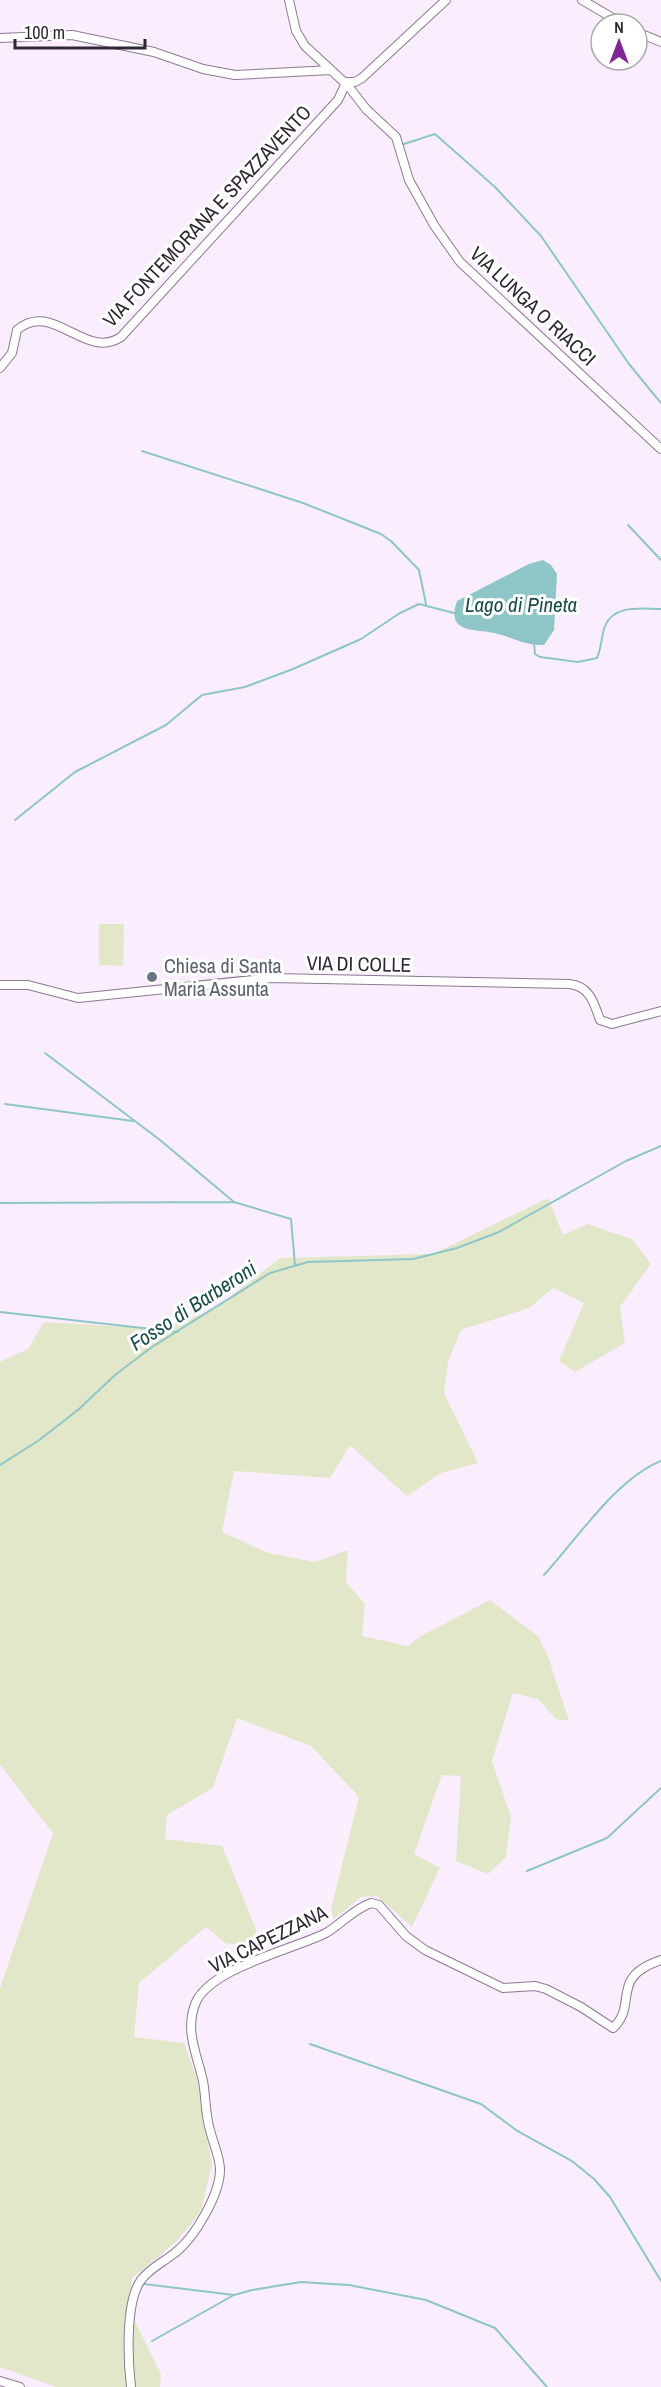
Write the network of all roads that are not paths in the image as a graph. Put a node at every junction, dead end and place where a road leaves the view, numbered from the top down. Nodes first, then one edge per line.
1 (289, 0) edge
2 (446, 0) edge
3 (582, 0) edge
4 (602, 12) edge
5 (0, 38) edge
6 (331, 70) junction
7 (346, 83) junction
8 (0, 368) edge
9 (661, 449) edge
10 (0, 986) edge
11 (661, 1011) edge
12 (661, 1960) edge
13 (0, 2381) edge
14 (20, 2387) edge
15 (131, 2387) edge

1 - 6 street, VIA LUNGA O RIACCI
2 - 7 street
3 - 4 street
5 - 6 street
6 - 7 street, VIA LUNGA O RIACCI
7 - 8 street, VIA FONTEMORANA E SPAZZAVENTO
7 - 9 street, VIA LUNGA O RIACCI
10 - 11 street, VIA DI COLLE
12 - 15 street, VIA CAPEZZANA
13 - 14 street

